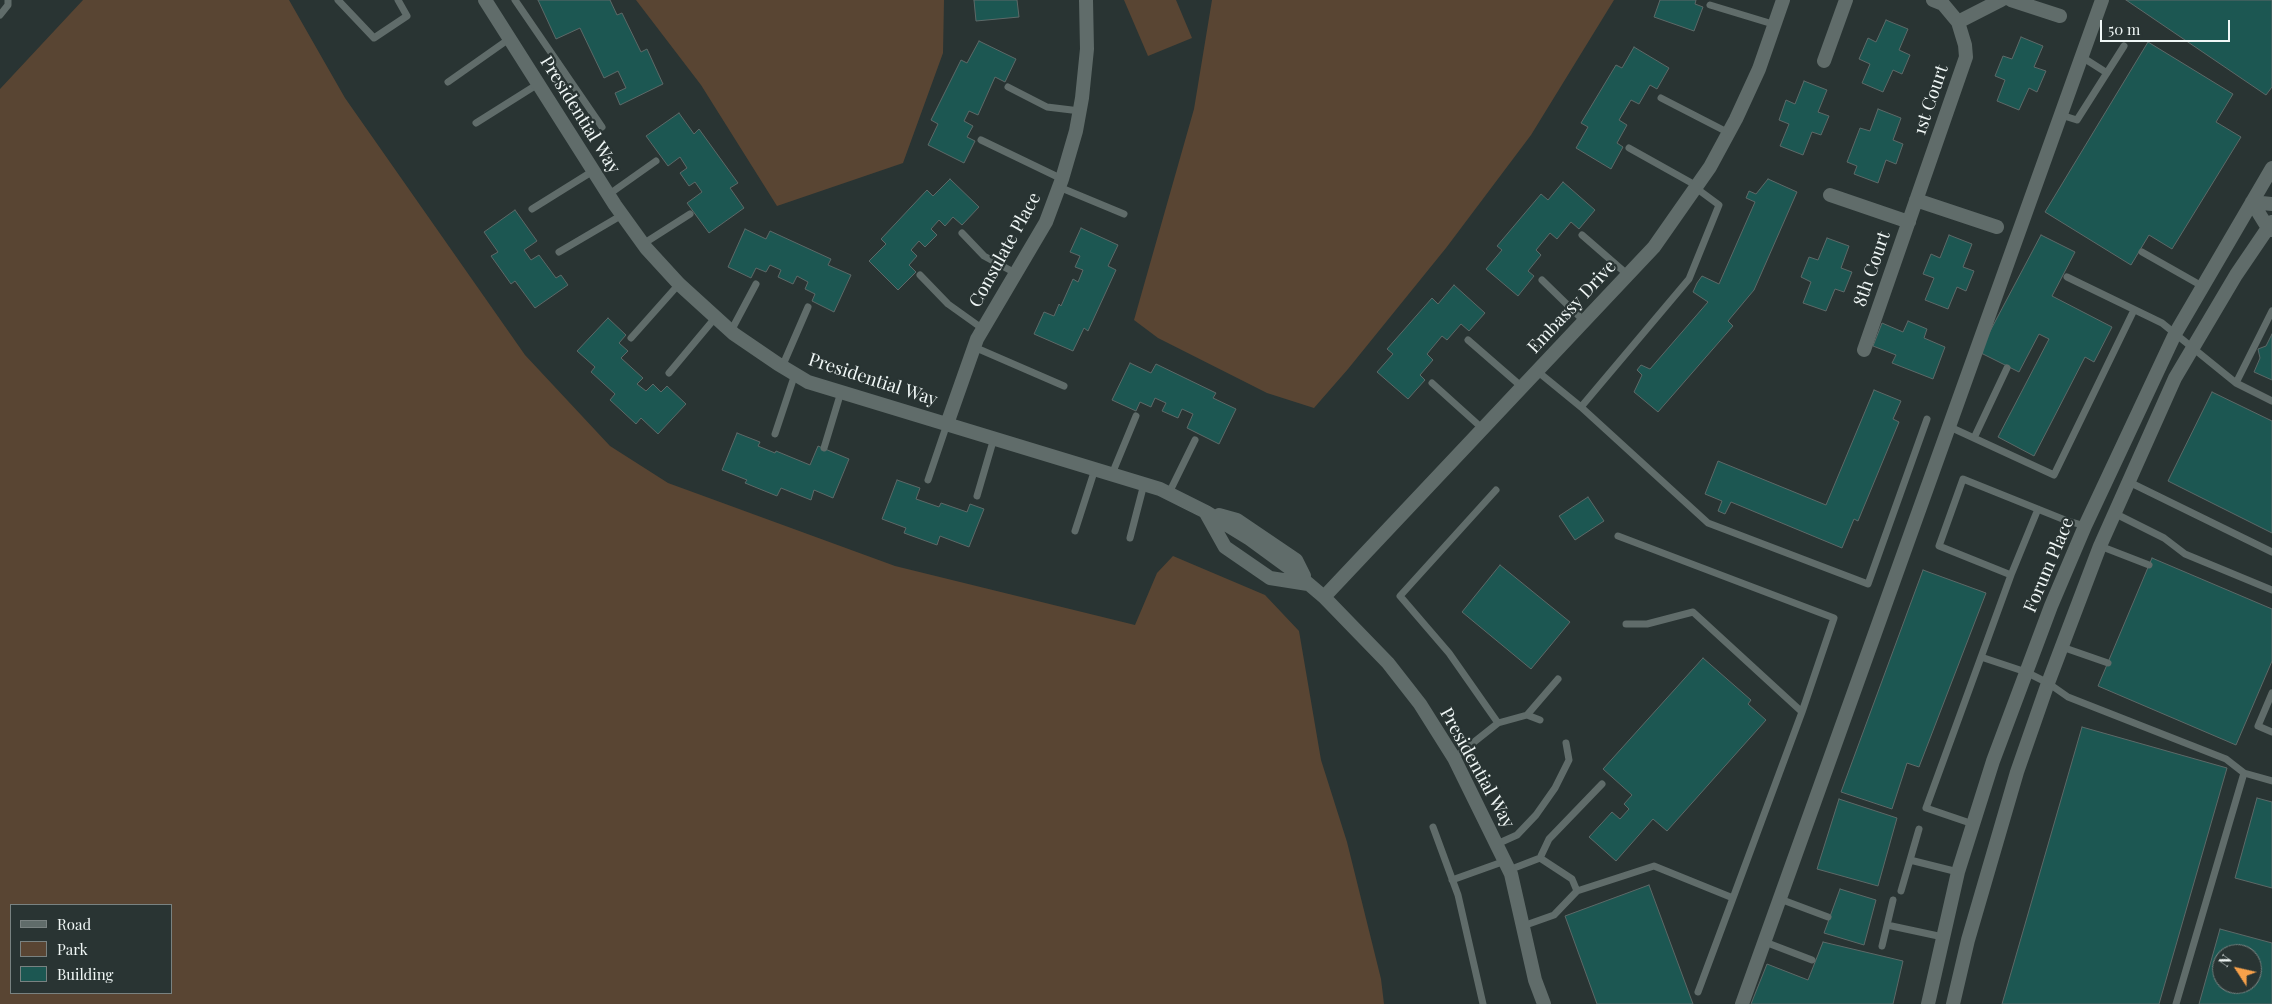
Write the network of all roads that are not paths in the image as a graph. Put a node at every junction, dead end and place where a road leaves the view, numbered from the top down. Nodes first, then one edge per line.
1 (8, 0) edge
2 (338, 0) edge
3 (398, 0) edge
4 (485, 0) edge
5 (515, 0) edge
6 (1086, 0) edge
7 (1783, 0) edge
8 (1846, 0) edge
9 (1933, 0) edge
10 (2001, 0) edge
11 (2011, 0) edge
12 (2102, 0) edge
13 (1710, 5) dead end
14 (0, 15) edge
15 (2060, 16) dead end
16 (1958, 22) junction
17 (1776, 25) junction
18 (509, 39) junction
19 (2124, 46) dead end
20 (2082, 57) junction
21 (1824, 61) dead end
22 (2106, 73) junction
23 (448, 82) dead end
24 (538, 84) junction
25 (1008, 87) dead end
26 (1661, 98) dead end
27 (1080, 111) junction
28 (2061, 115) junction
29 (476, 123) dead end
30 (602, 127) dead end
31 (1729, 133) junction
32 (981, 140) dead end
33 (1629, 148) dead end
34 (656, 162) dead end
35 (2272, 168) edge
36 (593, 171) junction
37 (1061, 183) junction
38 (1696, 187) junction
39 (608, 194) junction
40 (1830, 195) dead end
41 (1916, 200) junction
42 (2252, 202) junction
43 (2272, 204) edge
44 (532, 209) dead end
45 (690, 214) dead end
46 (1124, 214) dead end
47 (622, 215) junction
48 (1908, 222) junction
49 (1997, 227) dead end
50 (2271, 227) edge
51 (962, 233) dead end
52 (1582, 235) dead end
53 (643, 244) junction
54 (559, 252) dead end
55 (2142, 252) dead end
56 (1017, 274) junction
57 (920, 275) dead end
58 (1628, 275) junction
59 (2067, 277) dead end
60 (1542, 280) dead end
61 (679, 284) junction
62 (756, 284) dead end
63 (2202, 286) junction
64 (808, 306) dead end
65 (2134, 310) junction
66 (2272, 311) edge
67 (715, 318) junction
68 (1584, 321) junction
69 (984, 328) junction
70 (731, 330) junction
71 (2174, 334) junction
72 (631, 338) dead end
73 (1468, 340) dead end
74 (974, 347) junction
75 (2192, 349) junction
76 (1864, 350) dead end
77 (2006, 368) dead end
78 (788, 370) junction
79 (1537, 371) junction
80 (669, 373) dead end
81 (1432, 383) dead end
82 (2236, 383) junction
83 (1064, 386) dead end
84 (1522, 387) junction
85 (841, 392) junction
86 (2272, 401) edge
87 (1581, 407) junction
88 (1136, 416) dead end
89 (1928, 419) dead end
90 (947, 424) junction
91 (1950, 427) junction
92 (1483, 428) junction
93 (775, 434) dead end
94 (994, 438) junction
95 (1974, 438) junction
96 (1195, 440) dead end
97 (824, 448) dead end
98 (1095, 469) junction
99 (1112, 474) junction
100 (928, 480) dead end
101 (2129, 482) junction
102 (1144, 484) junction
103 (1496, 490) dead end
104 (1169, 493) junction
105 (977, 496) dead end
106 (2038, 509) junction
107 (1206, 512) junction
108 (2116, 514) junction
109 (2085, 526) junction
110 (1074, 532) dead end
111 (1618, 536) dead end
112 (1130, 538) dead end
113 (2100, 546) junction
114 (2272, 552) edge
115 (2149, 565) dead end
116 (2012, 575) junction
117 (1308, 584) junction
118 (2272, 590) edge
119 (1324, 597) junction
120 (1626, 624) dead end
121 (2062, 647) junction
122 (1981, 657) junction
123 (2108, 663) dead end
124 (2026, 672) junction
125 (1558, 679) dead end
126 (2048, 683) junction
127 (2272, 693) edge
128 (1802, 712) junction
129 (1527, 715) junction
130 (1540, 720) dead end
131 (1498, 723) junction
132 (2272, 732) edge
133 (1566, 742) dead end
134 (1454, 758) junction
135 (2244, 773) junction
136 (2272, 781) edge
137 (1602, 784) dead end
138 (1973, 824) junction
139 (1433, 827) dead end
140 (1918, 829) dead end
141 (1497, 844) junction
142 (1540, 858) junction
143 (1910, 860) junction
144 (1507, 866) junction
145 (1958, 872) junction
146 (1452, 880) junction
147 (1577, 891) junction
148 (1901, 891) dead end
149 (1733, 898) junction
150 (1780, 899) junction
151 (1893, 900) dead end
152 (1828, 916) dead end
153 (1887, 925) junction
154 (1523, 926) junction
155 (1943, 938) junction
156 (1765, 942) junction
157 (1882, 946) dead end
158 (1812, 960) dead end
159 (1534, 980) junction
160 (1698, 992) dead end
161 (1484, 1004) edge
162 (1533, 1004) edge
163 (1544, 1004) edge
164 (1742, 1004) edge
165 (1928, 1004) edge
166 (1953, 1004) edge
167 (2176, 1004) edge

1 - 14 lane
2 - 3 lane
4 - 18 street, Presidential Way
5 - 30 lane
6 - 27 street, Consulate Place
7 - 17 street, Embassy Drive
8 - 21 street
9 - 16 street, 1st Court
10 - 16 street
11 - 15 street
12 - 20 street
13 - 17 lane
16 - 41 street, 1st Court
17 - 31 street, Embassy Drive
18 - 23 lane
18 - 24 street, Presidential Way
19 - 22 lane
20 - 22 lane
20 - 28 street
22 - 28 lane
24 - 29 lane
24 - 36 street, Presidential Way
25 - 27 lane
26 - 31 lane
27 - 37 street, Consulate Place
28 - 91 street
31 - 38 street, Embassy Drive
32 - 37 lane
33 - 38 lane
34 - 39 lane
35 - 42 street, Forum Place
36 - 39 street, Presidential Way
36 - 44 lane
37 - 46 lane
37 - 56 street, Consulate Place
38 - 58 street, Embassy Drive
38 - 87 lane
39 - 47 street, Presidential Way
40 - 48 street, 8th Court
41 - 48 street, 1st Court
41 - 49 street
42 - 43 street
42 - 50 street
42 - 63 street, Forum Place
45 - 53 lane
47 - 53 street, Presidential Way
47 - 54 lane
48 - 76 street, 8th Court
50 - 75 street
51 - 56 lane
52 - 58 lane
53 - 61 street, Presidential Way
55 - 63 lane
56 - 69 street, Consulate Place
57 - 69 lane
58 - 68 street, Embassy Drive
59 - 65 lane
60 - 68 lane
61 - 67 street, Presidential Way
61 - 72 lane
62 - 70 lane
63 - 71 street, Forum Place
64 - 78 lane
65 - 71 lane
65 - 95 lane
66 - 82 lane
67 - 70 street, Presidential Way
67 - 80 lane
68 - 79 street, Embassy Drive
69 - 74 street, Consulate Place
70 - 78 street, Presidential Way
71 - 75 lane
71 - 109 street, Forum Place
73 - 84 lane
74 - 83 lane
74 - 90 street, Consulate Place
75 - 82 lane
75 - 101 street
77 - 95 lane
78 - 85 street, Presidential Way
78 - 93 lane
79 - 84 street, Embassy Drive
79 - 87 lane
81 - 92 lane
82 - 86 lane
84 - 92 street, Embassy Drive
85 - 90 street, Presidential Way
85 - 97 lane
87 - 89 lane
88 - 99 lane
90 - 94 street, Presidential Way
90 - 100 lane
91 - 95 lane
91 - 150 street
92 - 119 street, Embassy Drive
94 - 98 street, Presidential Way
94 - 105 lane
96 - 104 lane
98 - 99 street, Presidential Way
98 - 110 lane
99 - 102 street, Presidential Way
101 - 108 street
101 - 114 lane
102 - 104 street, Presidential Way
102 - 112 lane
103 - 131 lane
104 - 107 street, Presidential Way
106 - 109 lane
106 - 116 lane
106 - 116 lane
107 - 117 street, Presidential Way
107 - 117 street
108 - 113 street
108 - 118 lane
109 - 124 street, Forum Place
111 - 128 lane
113 - 115 lane
113 - 121 street
116 - 122 lane
117 - 119 street, Presidential Way
119 - 134 street, Presidential Way
120 - 128 lane
121 - 123 lane
121 - 126 street
122 - 124 lane
122 - 138 lane
124 - 126 lane
124 - 138 street, Forum Place
125 - 129 lane
126 - 135 lane
126 - 166 street
127 - 132 lane
128 - 149 lane
129 - 130 lane
129 - 131 lane
131 - 134 lane
133 - 141 lane
134 - 141 street, Presidential Way
135 - 136 lane
135 - 167 lane
137 - 142 lane
138 - 145 street, Forum Place
139 - 146 lane
140 - 143 lane
141 - 144 street, Presidential Way
142 - 144 lane
142 - 147 lane
143 - 145 lane
143 - 148 lane
144 - 146 lane
144 - 154 street, Presidential Way
145 - 155 street, Forum Place
146 - 161 lane
147 - 149 lane
147 - 154 lane
149 - 160 lane
150 - 152 lane
150 - 156 street
151 - 153 lane
153 - 155 lane
153 - 157 lane
154 - 159 street, Presidential Way
155 - 165 street, Forum Place
156 - 158 lane
156 - 164 street
159 - 162 street, Presidential Way
159 - 163 street, Presidential Way

